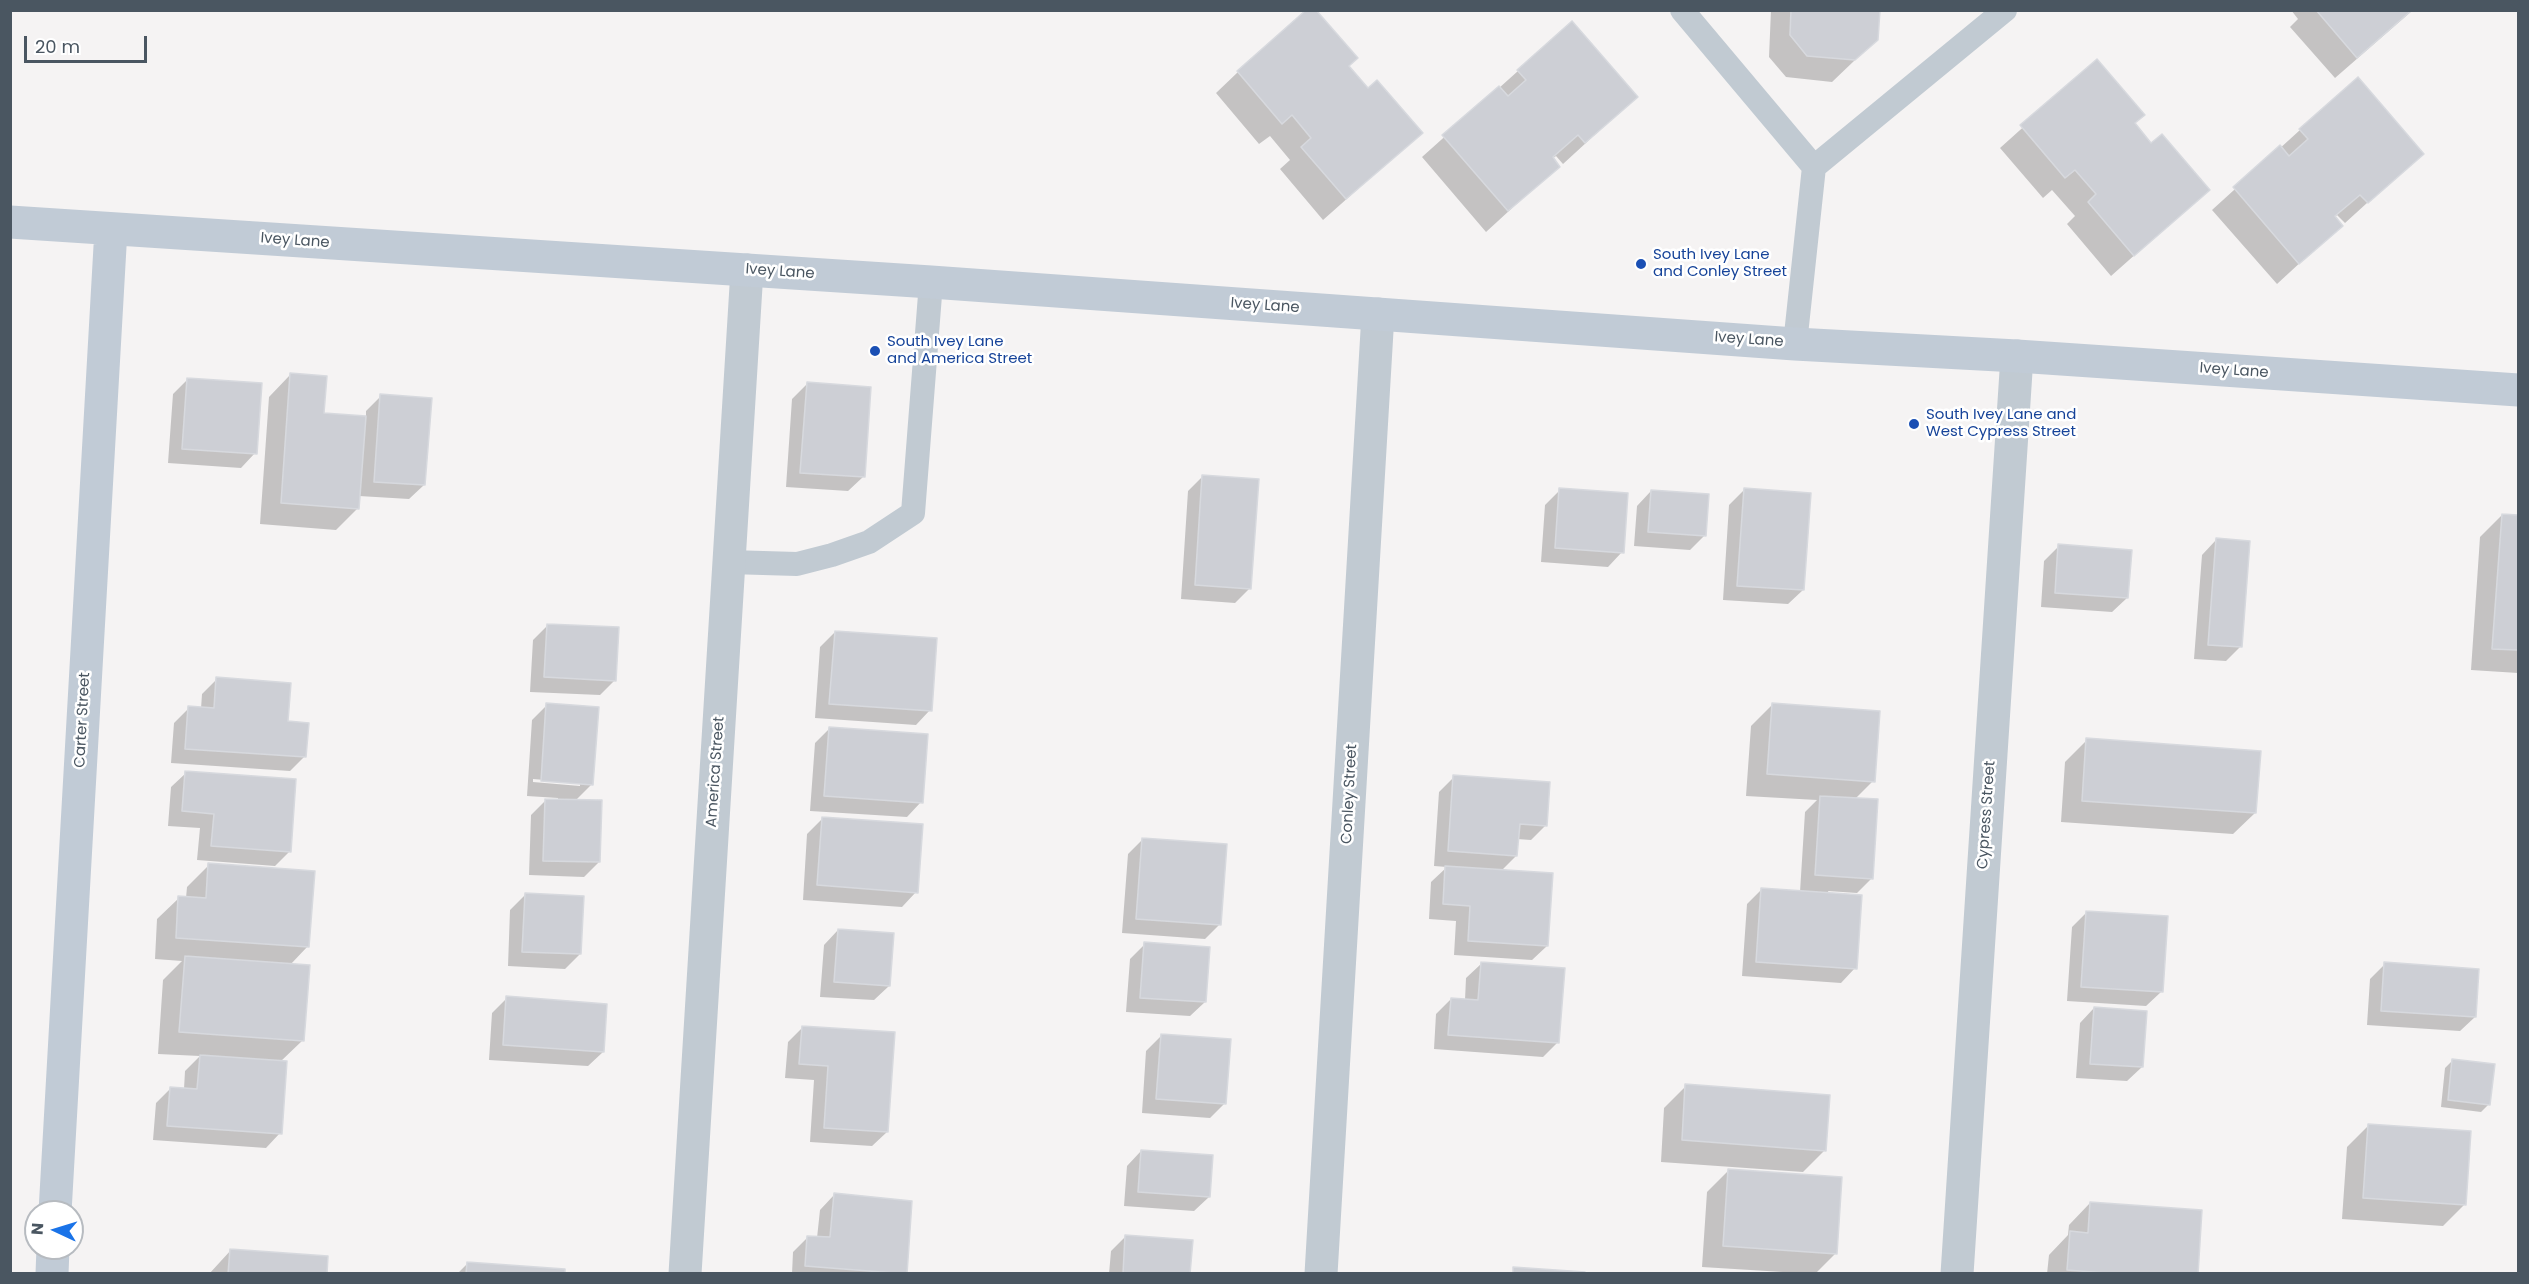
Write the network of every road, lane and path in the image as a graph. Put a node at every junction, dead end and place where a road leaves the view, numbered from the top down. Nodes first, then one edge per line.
1 (1682, 10) edge
2 (2006, 10) edge
3 (1814, 167) junction
4 (10, 222) edge
5 (111, 229) junction
6 (747, 270) junction
7 (931, 282) junction
8 (1378, 314) junction
9 (1795, 344) junction
10 (2017, 356) junction
11 (2518, 390) edge
12 (729, 562) junction
13 (56, 1200) edge
14 (685, 1274) edge
15 (1321, 1274) edge
16 (1957, 1274) edge

1 - 3 lane
2 - 3 lane
3 - 9 lane
4 - 5 street, Ivey Lane
5 - 6 street, Ivey Lane
5 - 13 street, Carter Street
6 - 7 street, Ivey Lane
6 - 12 street, America Street
7 - 8 street, Ivey Lane
7 - 12 lane
8 - 9 street, Ivey Lane
8 - 15 street, Conley Street
9 - 10 street, Ivey Lane
10 - 11 street, Ivey Lane
10 - 16 street, Cypress Street
12 - 14 street, America Street

